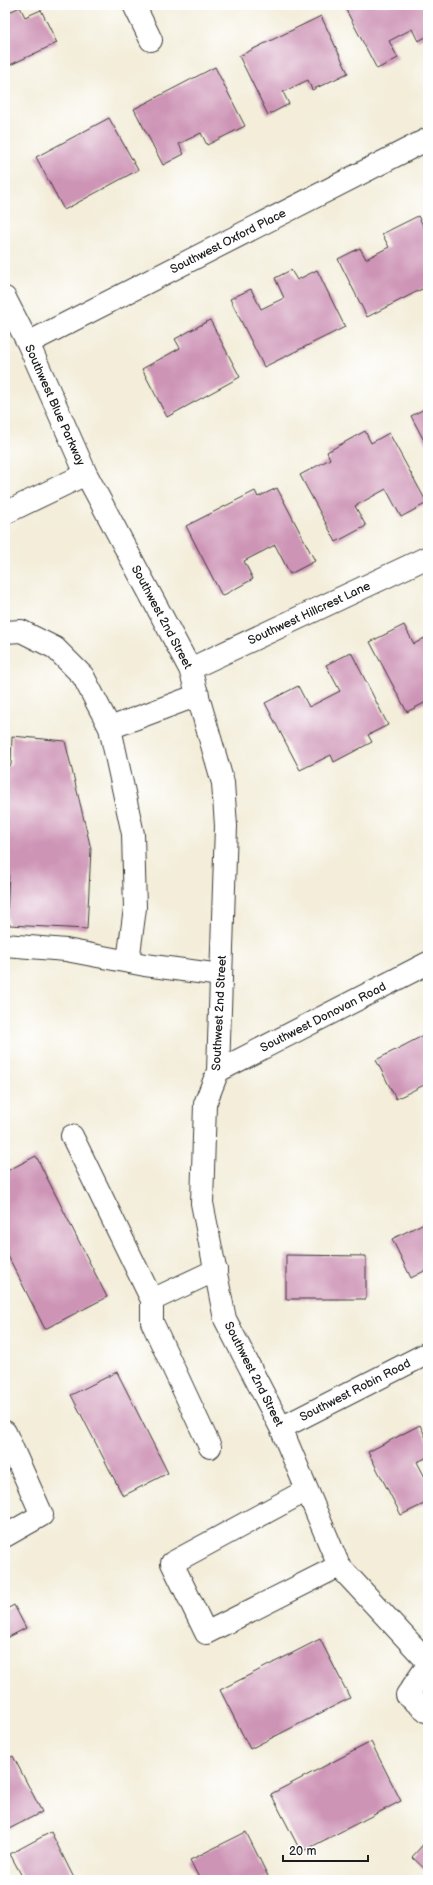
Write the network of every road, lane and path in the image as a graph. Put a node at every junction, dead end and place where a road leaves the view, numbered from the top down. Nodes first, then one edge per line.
1 (134, 5) edge
2 (151, 40) dead end
3 (428, 139) edge
4 (5, 298) edge
5 (28, 343) junction
6 (86, 474) junction
7 (5, 512) edge
8 (428, 557) edge
9 (5, 632) edge
10 (190, 669) junction
11 (198, 695) junction
12 (110, 728) junction
13 (5, 945) edge
14 (128, 961) junction
15 (428, 963) edge
16 (221, 975) junction
17 (218, 1071) junction
18 (72, 1136) dead end
19 (216, 1270) junction
20 (152, 1300) junction
21 (428, 1353) edge
22 (281, 1428) junction
23 (5, 1432) edge
24 (210, 1447) dead end
25 (307, 1490) junction
26 (5, 1536) edge
27 (339, 1566) junction
28 (428, 1664) edge
29 (428, 1712) edge

1 - 2 street
3 - 5 street, Southwest Oxford Place
4 - 5 street, Southwest Blue Parkway
5 - 6 street, Southwest Blue Parkway
6 - 7 street, Southwest Blue Parkway
6 - 10 street, Southwest 2nd Street
8 - 10 street, Southwest Hillcrest Lane
9 - 12 street
10 - 11 street, Southwest 2nd Street
11 - 12 street
11 - 16 street, Southwest 2nd Street
12 - 14 street
13 - 14 street
14 - 16 street
15 - 17 street, Southwest Donovan Road
16 - 17 street, Southwest 2nd Street
17 - 19 street, Southwest 2nd Street
18 - 20 street
19 - 20 street
19 - 22 street, Southwest 2nd Street
20 - 24 street
21 - 22 street, Southwest Robin Road
22 - 25 street, Southwest 2nd Street
23 - 26 street
25 - 27 street, Southwest 2nd Street
25 - 27 street
27 - 28 street, Southwest 2nd Street
28 - 29 street

